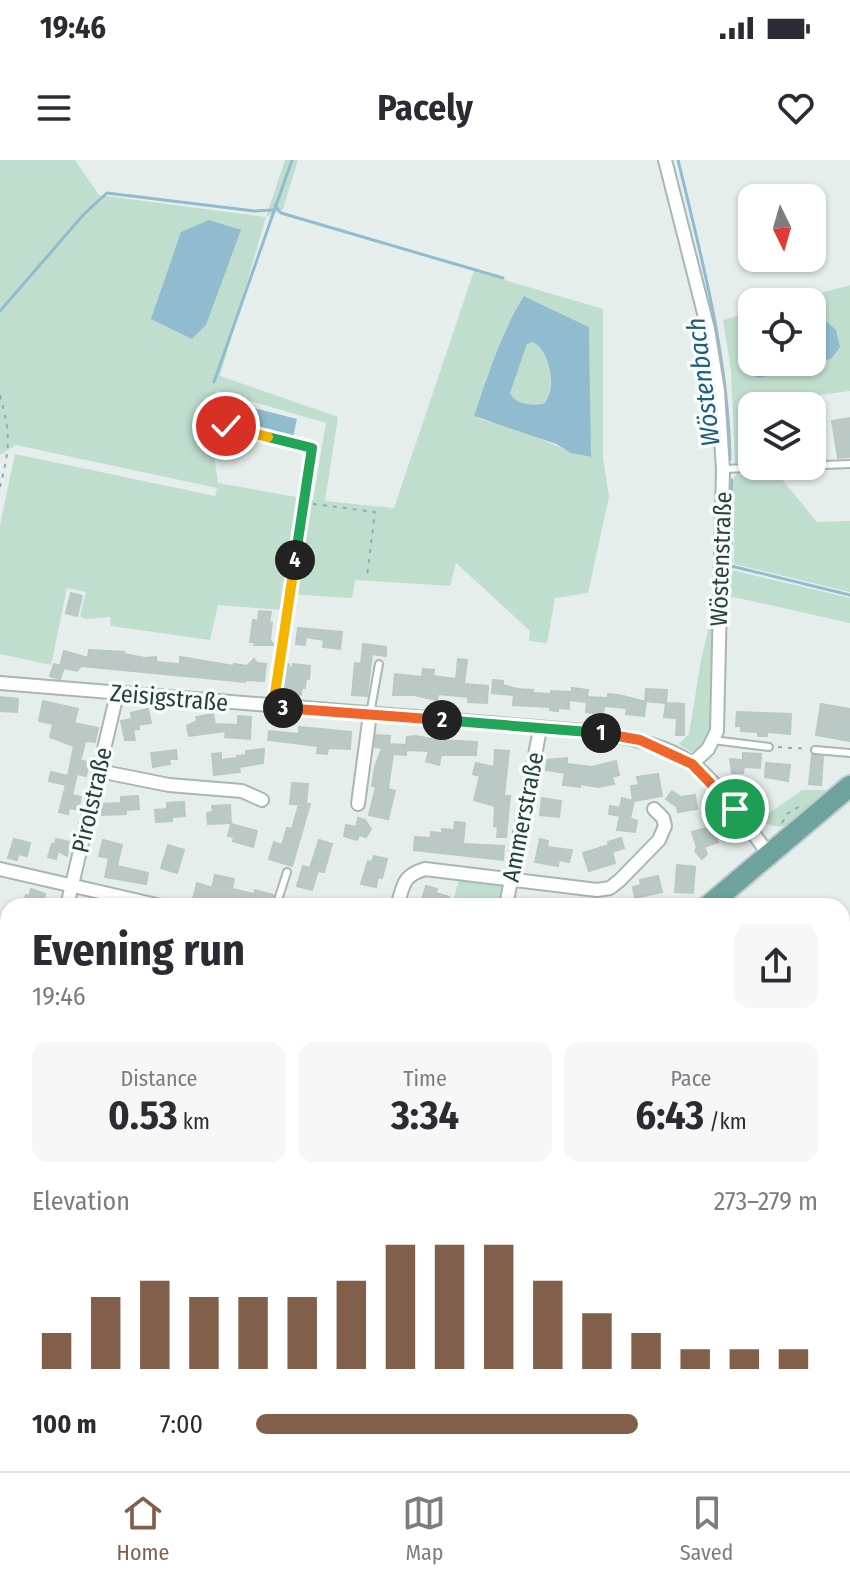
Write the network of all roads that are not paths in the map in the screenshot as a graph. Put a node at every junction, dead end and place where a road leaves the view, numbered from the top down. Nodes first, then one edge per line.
1 (665, 160) edge
2 (226, 426) dead end
3 (850, 464) edge
4 (723, 469) junction
5 (379, 664) dead end
6 (0, 683) edge
7 (117, 694) junction
8 (273, 707) junction
9 (370, 714) junction
10 (540, 729) junction
11 (713, 740) junction
12 (769, 747) road end
13 (815, 750) road end
14 (850, 753) edge
15 (692, 764) junction
16 (99, 771) junction
17 (850, 786) edge
18 (262, 800) dead end
19 (358, 804) dead end
20 (654, 809) dead end
21 (768, 854) junction
22 (0, 869) edge
23 (287, 872) dead end
24 (511, 878) junction
25 (72, 887) junction
26 (69, 898) edge
27 (124, 898) edge
28 (279, 898) edge
29 (399, 898) edge
30 (507, 898) edge
31 (717, 898) edge

1 - 4 street, Wöstenstraße
2 - 8 lane
3 - 4 lane
4 - 11 street, Wöstenstraße
5 - 9 lane
6 - 7 street, Zeisigstraße
7 - 8 street, Zeisigstraße
7 - 16 street, Pirolstraße
8 - 9 street, Zeisigstraße
9 - 10 street, Zeisigstraße
9 - 19 street
10 - 15 street, Zeisigstraße
10 - 24 street, Ammerstraße
11 - 12 lane
11 - 15 street
13 - 14 lane
15 - 21 street, Zeisigstraße
16 - 18 street
16 - 25 street, Pirolstraße
17 - 21 main road
20 - 24 street
21 - 31 main road
22 - 25 street
23 - 28 lane
24 - 29 street
24 - 30 street, Ammerstraße
25 - 26 street, Pirolstraße
25 - 27 street

